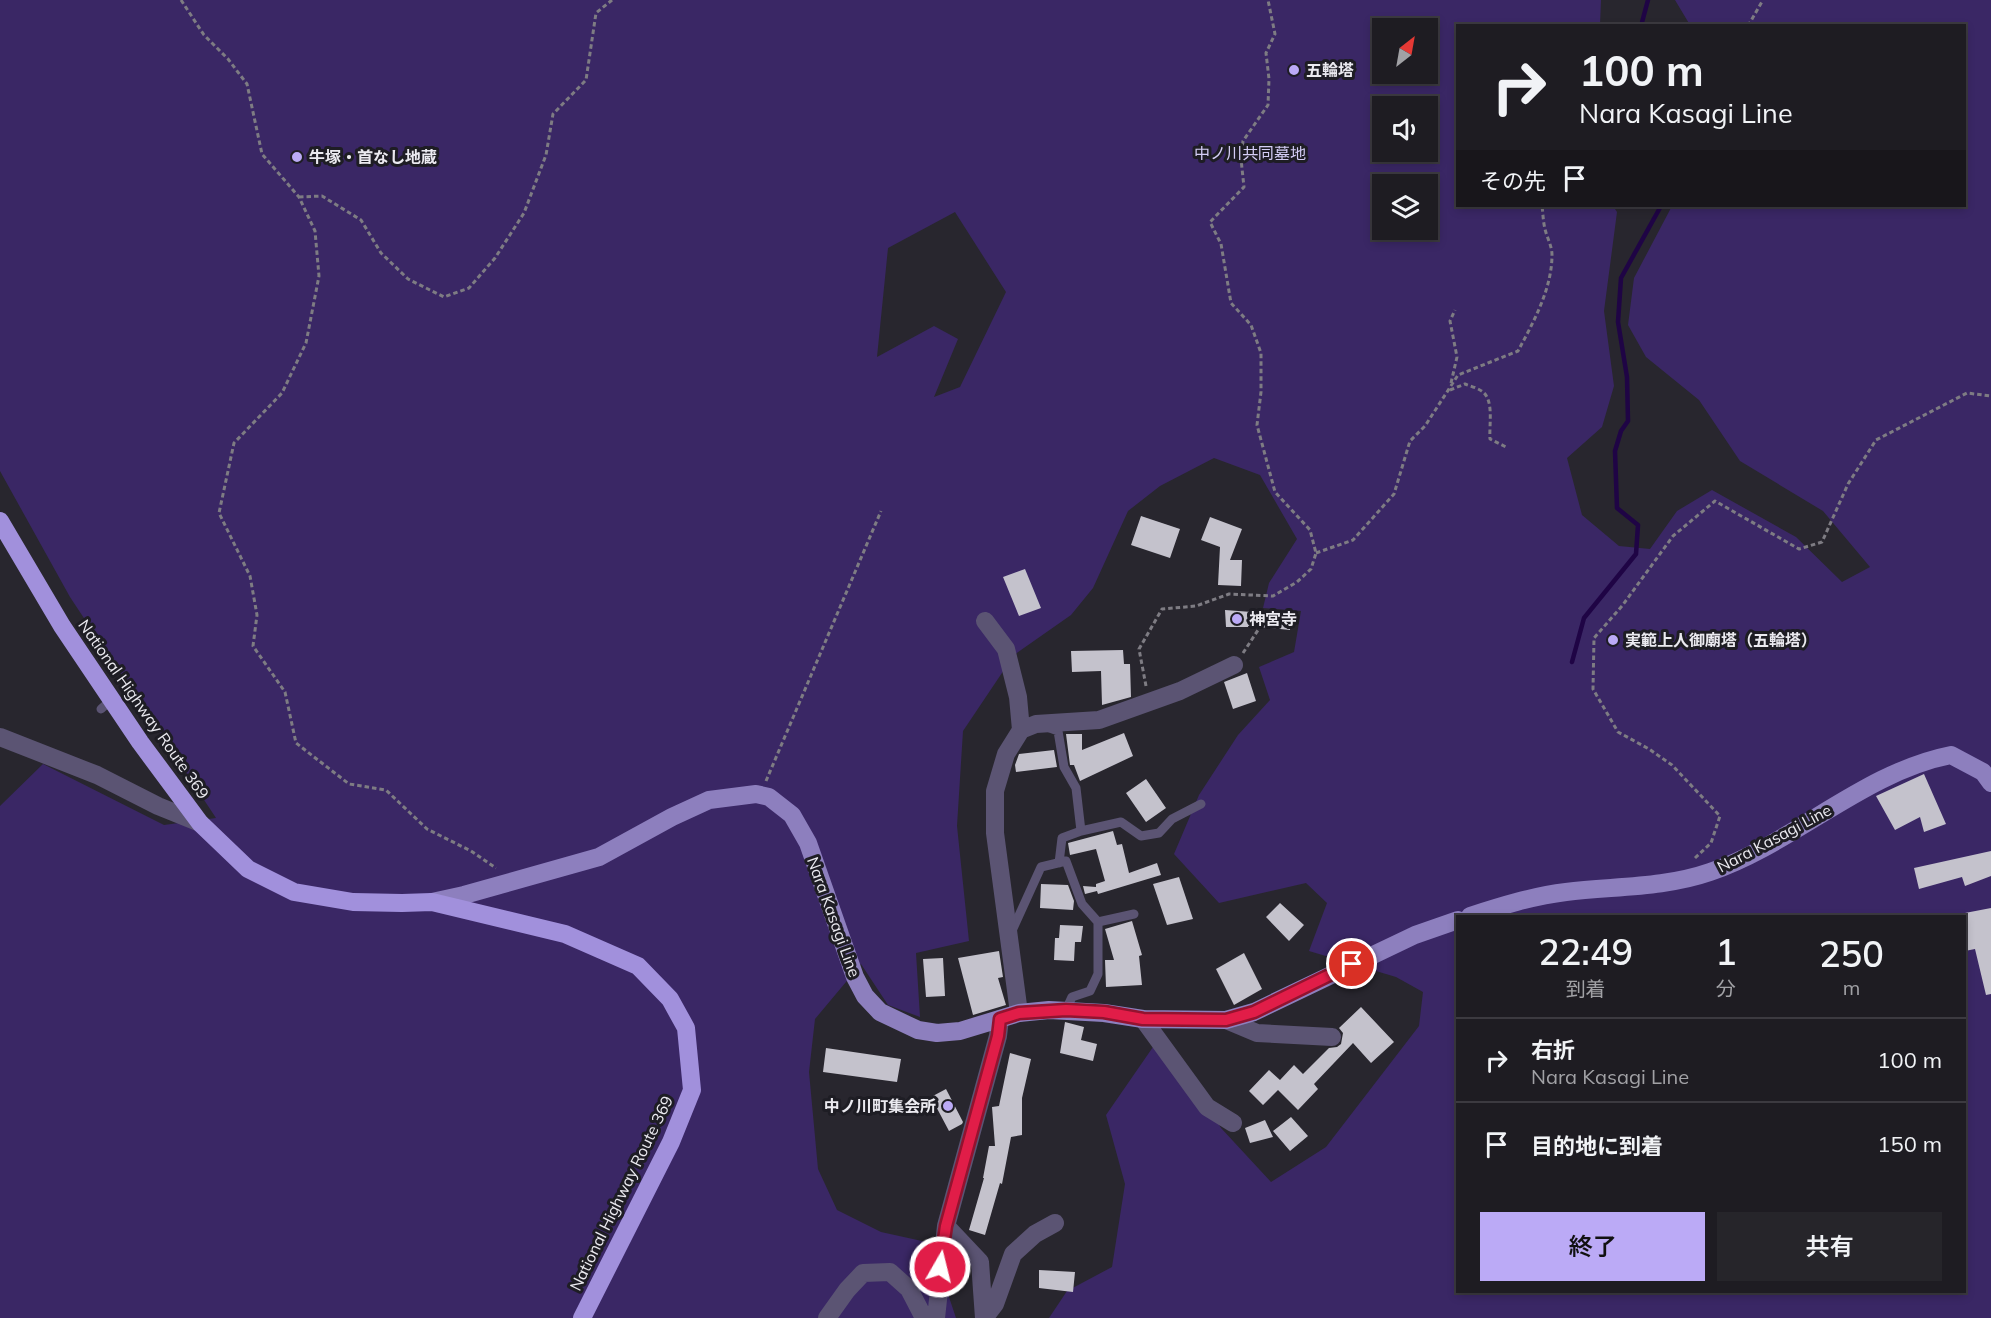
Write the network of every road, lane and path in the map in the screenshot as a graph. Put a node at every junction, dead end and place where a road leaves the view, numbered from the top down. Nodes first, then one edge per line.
1 (181, 0) edge
2 (612, 0) edge
3 (1268, 0) edge
4 (1763, 0) edge
5 (1749, 24) edge
6 (299, 197) junction
7 (1542, 207) edge
8 (1455, 310) dead end
9 (1449, 389) junction
10 (1991, 396) edge
11 (1506, 447) dead end
12 (881, 511) dead end
13 (0, 521) edge
14 (1316, 553) junction
15 (985, 621) dead end
16 (1269, 621) dead end
17 (1234, 666) joint
18 (1149, 703) junction
19 (1028, 727) junction
20 (0, 737) edge
21 (1991, 783) edge
22 (756, 794) junction
23 (1202, 804) dead end
24 (200, 823) junction
25 (1081, 831) junction
26 (1695, 859) dead end
27 (1059, 863) junction
28 (515, 880) junction
29 (432, 902) junction
30 (1134, 914) dead end
31 (1473, 915) edge
32 (1456, 921) edge
33 (1098, 922) junction
34 (1009, 938) junction
35 (1066, 1010) junction
36 (1019, 1013) junction
37 (1000, 1019) junction
38 (1143, 1019) junction
39 (1226, 1020) junction
40 (1332, 1037) dead end
41 (1233, 1123) dead end
42 (1055, 1222) dead end
43 (946, 1226) junction
44 (582, 1318) edge
45 (827, 1318) edge
46 (924, 1318) edge
47 (936, 1318) edge
48 (985, 1318) edge

1 - 6 path
2 - 6 path
3 - 14 path
4 - 5 path
6 - 28 path
7 - 9 path
8 - 9 path
9 - 11 path
9 - 14 path
10 - 26 path
12 - 22 path
13 - 24 highway, National Highway Route 369
14 - 18 path
15 - 19 street
16 - 17 path
17 - 18 street
18 - 19 street
19 - 25 lane
19 - 34 street
20 - 24 street
21 - 31 main road, Nara Kasagi Line
22 - 28 main road
22 - 37 main road, Nara Kasagi Line
23 - 25 lane
24 - 29 highway, National Highway Route 369
25 - 27 lane
27 - 33 lane
27 - 34 lane
28 - 29 main road
29 - 44 highway, National Highway Route 369
30 - 33 lane
32 - 39 main road, Nara Kasagi Line
33 - 35 lane
34 - 36 street
35 - 36 main road, Nara Kasagi Line
35 - 38 main road, Nara Kasagi Line
36 - 37 main road, Nara Kasagi Line
37 - 43 street
38 - 39 main road, Nara Kasagi Line
38 - 41 street
39 - 40 street
42 - 48 street
43 - 47 street
43 - 48 street
45 - 46 street

